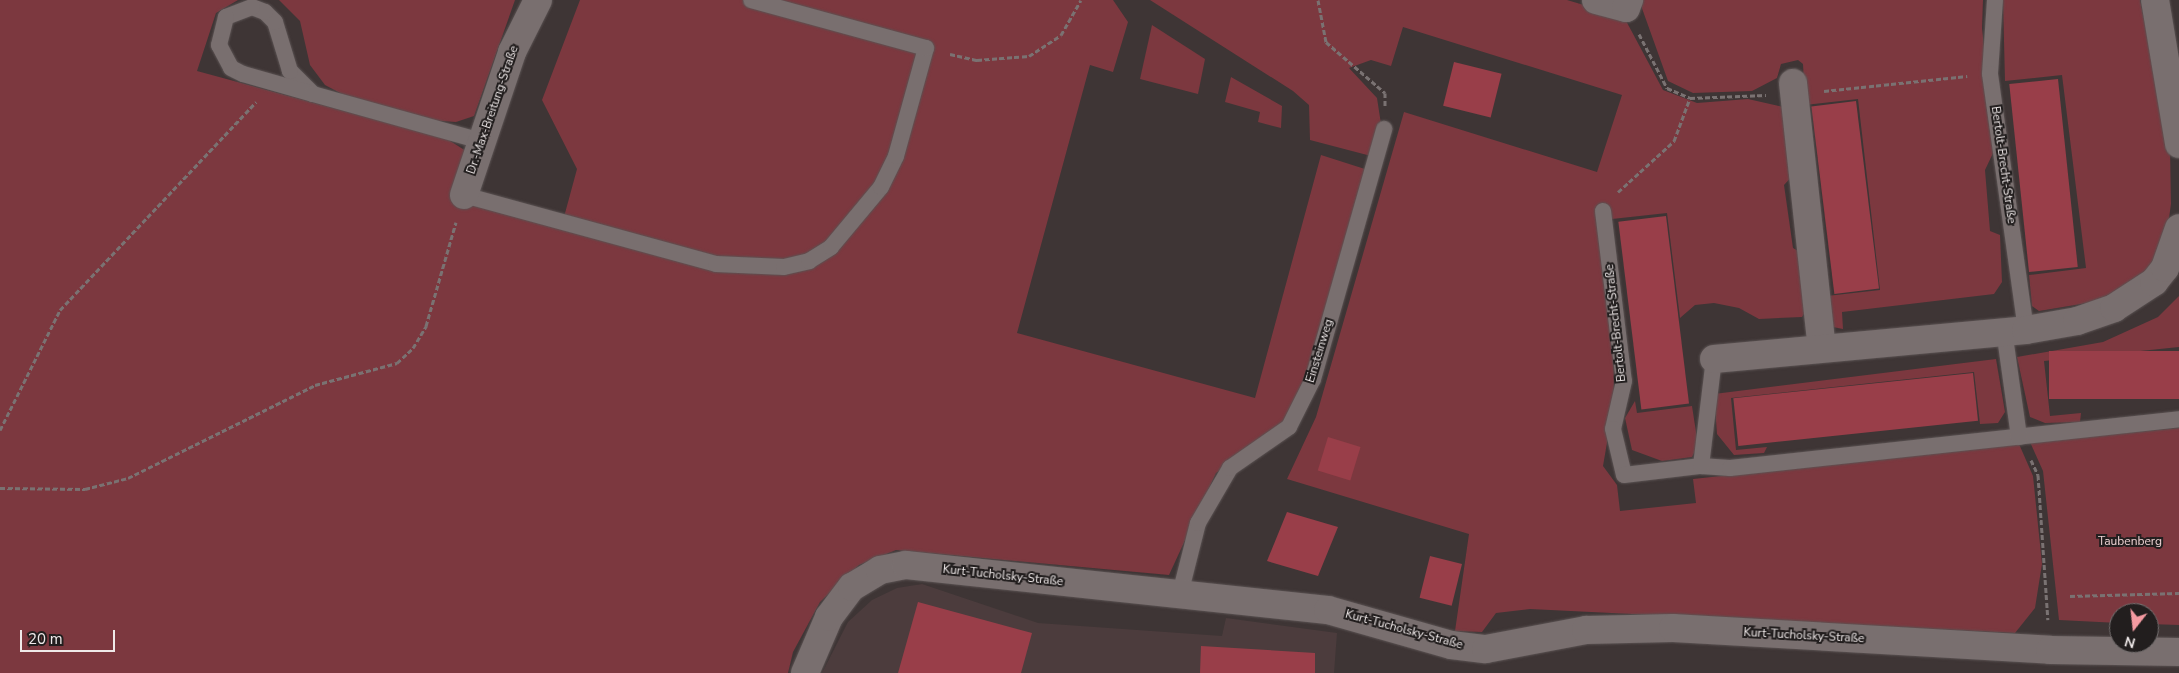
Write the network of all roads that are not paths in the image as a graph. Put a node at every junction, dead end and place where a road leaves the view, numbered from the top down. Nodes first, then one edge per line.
1 (538, 0) edge
2 (751, 0) edge
3 (1596, 0) edge
4 (1628, 0) edge
5 (1995, 0) edge
6 (2155, 0) edge
7 (1793, 83) dead end
8 (313, 94) junction
9 (1384, 129) road end
10 (481, 141) junction
11 (2179, 144) edge
12 (464, 194) joint
13 (1603, 211) road end
14 (2179, 228) edge
15 (2015, 330) junction
16 (1822, 348) junction
17 (1714, 359) joint
18 (2179, 419) edge
19 (2019, 437) junction
20 (1701, 466) junction
21 (1180, 594) junction
22 (2179, 652) edge
23 (805, 673) edge

1 - 10 street, Dr.-Max-Breitung-Straße
2 - 12 lane
3 - 4 street
5 - 15 lane, Bertolt-Brecht-Straße
6 - 11 street
7 - 16 street
8 - 8 lane
8 - 10 lane
9 - 21 lane, Einsteinweg
10 - 12 street, Dr.-Max-Breitung-Straße
13 - 20 lane, Bertolt-Brecht-Straße
14 - 15 street
15 - 16 street
15 - 19 lane, Bertolt-Brecht-Straße
16 - 17 street
17 - 20 lane
18 - 19 lane, Bertolt-Brecht-Straße
19 - 20 lane, Bertolt-Brecht-Straße
21 - 22 street, Kurt-Tucholsky-Straße
21 - 23 street, Kurt-Tucholsky-Straße

